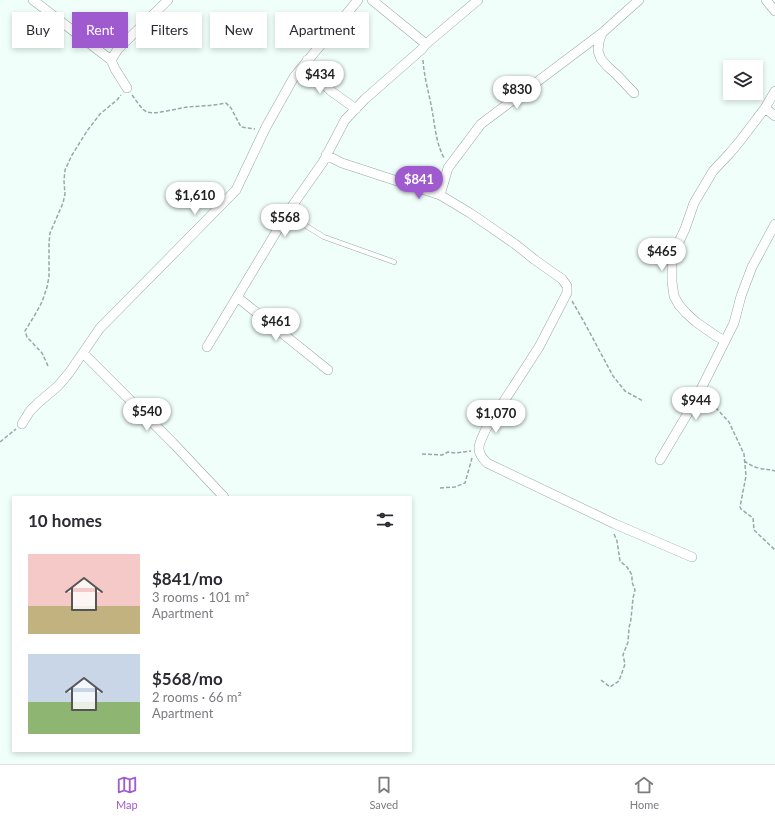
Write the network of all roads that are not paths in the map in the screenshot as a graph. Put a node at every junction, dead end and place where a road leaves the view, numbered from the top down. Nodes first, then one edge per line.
1 (33, 0) edge
2 (168, 0) edge
3 (358, 0) edge
4 (372, 0) edge
5 (478, 0) edge
6 (624, 0) edge
7 (640, 0) edge
8 (766, 0) edge
9 (631, 7) junction
10 (775, 11) edge
11 (602, 34) junction
12 (424, 46) junction
13 (111, 60) junction
14 (308, 60) junction
15 (127, 88) road end
16 (775, 91) edge
17 (634, 93) dead end
18 (765, 108) junction
19 (356, 109) junction
20 (775, 116) edge
21 (326, 155) junction
22 (440, 196) junction
23 (287, 214) junction
24 (775, 224) edge
25 (394, 262) dead end
26 (237, 297) junction
27 (725, 341) junction
28 (207, 347) dead end
29 (83, 353) junction
30 (328, 370) dead end
31 (22, 424) road end
32 (660, 460) dead end
33 (223, 496) edge
34 (692, 557) dead end

1 - 13 street
2 - 13 street
3 - 14 street
4 - 12 street
5 - 12 street
6 - 9 street
7 - 9 street
8 - 10 street
9 - 11 street
11 - 17 street
11 - 22 street
12 - 19 street
13 - 15 street
14 - 19 street
14 - 29 street
16 - 18 street
18 - 20 street
18 - 27 street
19 - 21 street
21 - 22 street
21 - 23 street
22 - 34 street
23 - 25 lane
23 - 26 street
24 - 27 street
26 - 28 street
26 - 30 street
27 - 32 street
29 - 31 street
29 - 33 street

